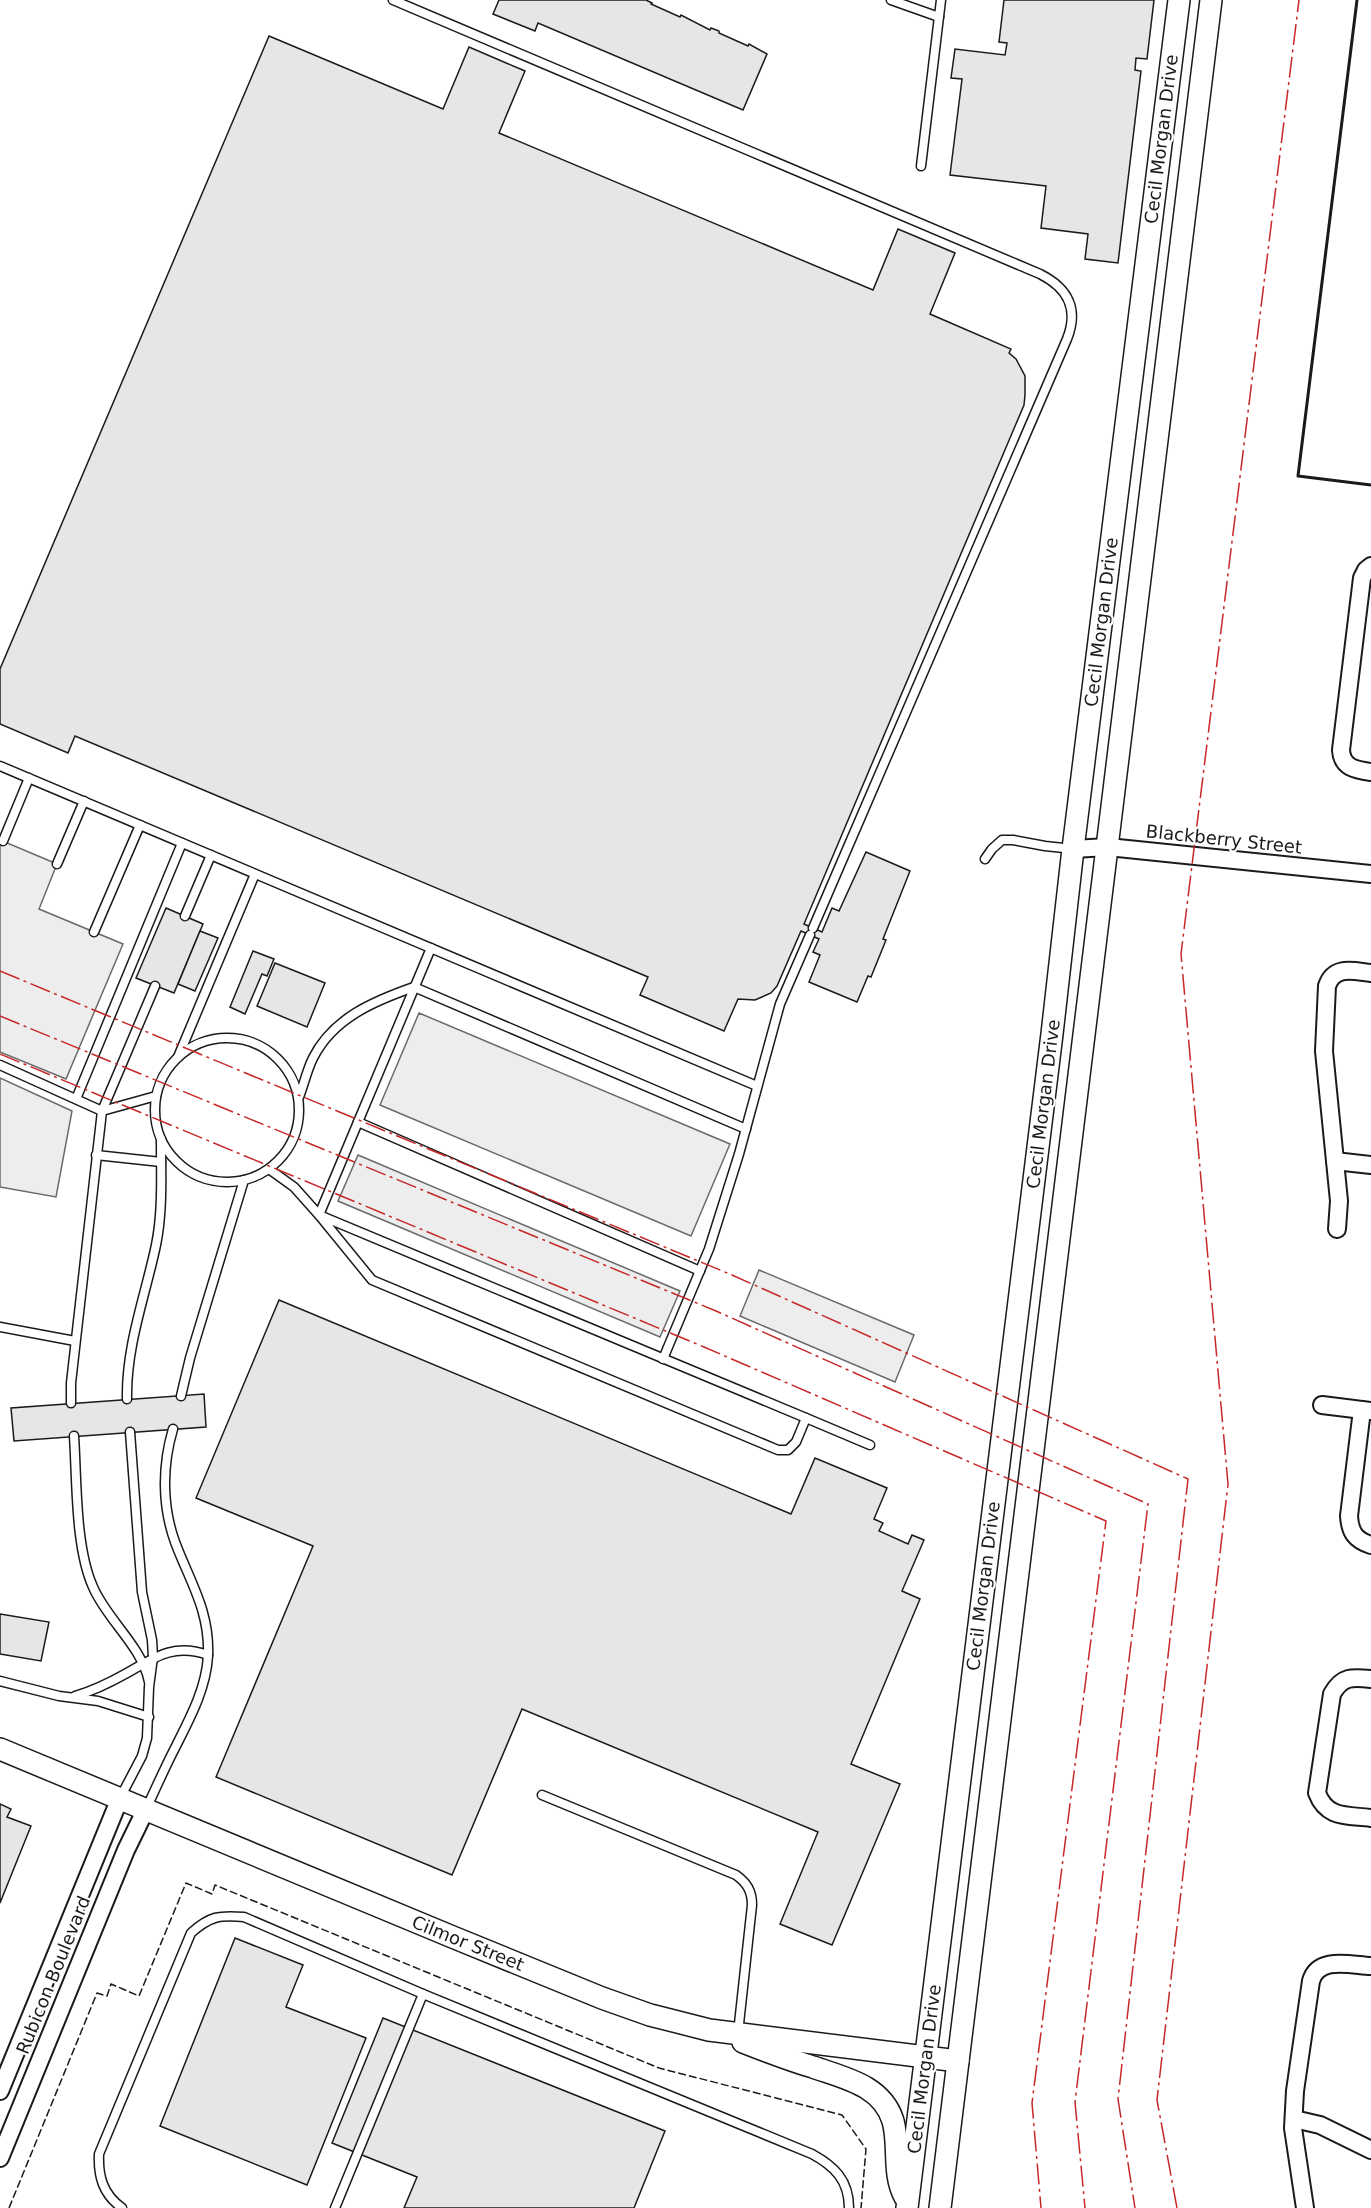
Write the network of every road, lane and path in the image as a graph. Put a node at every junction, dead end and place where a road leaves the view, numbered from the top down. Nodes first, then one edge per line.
1 (393, 0) edge
2 (891, 0) edge
3 (941, 0) edge
4 (1179, 0) edge
5 (1211, 0) edge
6 (939, 17) junction
7 (921, 166) dead end
8 (1371, 566) edge
9 (0, 766) edge
10 (1371, 772) edge
11 (29, 778) junction
12 (84, 801) junction
13 (140, 825) junction
14 (3, 841) dead end
15 (182, 843) junction
16 (1108, 847) junction
17 (1073, 849) junction
18 (211, 855) junction
19 (985, 859) dead end
20 (57, 864) dead end
21 (255, 874) junction
22 (1371, 874) edge
23 (185, 916) dead end
24 (94, 932) dead end
25 (430, 948) junction
26 (1371, 973) edge
27 (155, 986) dead end
28 (414, 987) junction
29 (177, 1057) junction
30 (0, 1065) edge
31 (758, 1086) junction
32 (156, 1096) junction
33 (299, 1098) junction
34 (76, 1099) junction
35 (102, 1111) junction
36 (358, 1122) junction
37 (746, 1128) junction
38 (161, 1139) junction
39 (96, 1155) junction
40 (1335, 1161) junction
41 (161, 1162) junction
42 (1371, 1165) edge
43 (269, 1169) junction
44 (244, 1180) junction
45 (319, 1215) junction
46 (1337, 1229) dead end
47 (700, 1270) junction
48 (0, 1327) edge
49 (75, 1341) junction
50 (663, 1359) junction
51 (181, 1396) dead end
52 (127, 1399) dead end
53 (71, 1403) dead end
54 (1322, 1405) dead end
55 (1367, 1410) edge
56 (806, 1418) junction
57 (173, 1430) dead end
58 (130, 1432) dead end
59 (74, 1436) dead end
60 (870, 1445) dead end
61 (1371, 1545) edge
62 (208, 1655) junction
63 (153, 1657) junction
64 (142, 1663) junction
65 (1371, 1679) edge
66 (0, 1681) edge
67 (149, 1687) junction
68 (72, 1697) junction
69 (149, 1717) junction
70 (0, 1749) edge
71 (542, 1795) dead end
72 (120, 1798) junction
73 (146, 1809) junction
74 (1371, 1818) edge
75 (1371, 1966) edge
76 (423, 1994) junction
77 (709, 2030) junction
78 (738, 2033) junction
79 (926, 2057) junction
80 (958, 2061) junction
81 (2, 2081) edge
82 (1294, 2119) junction
83 (1371, 2150) edge
84 (0, 2158) edge
85 (907, 2205) edge
86 (122, 2208) edge
87 (335, 2208) edge
88 (849, 2208) edge
89 (940, 2208) edge
90 (1305, 2208) edge

1 - 31 lane
2 - 6 lane
3 - 6 lane
4 - 17 street, Cecil Morgan Drive
5 - 16 street, Cecil Morgan Drive
6 - 7 lane
8 - 10 street
9 - 11 lane
11 - 12 lane
11 - 14 lane
12 - 13 lane
12 - 20 lane
13 - 15 lane
13 - 24 lane
15 - 18 lane
15 - 34 lane
16 - 17 street, Blackberry Street
16 - 22 street, Blackberry Street
16 - 80 street, Cecil Morgan Drive
17 - 19 lane
17 - 79 street, Cecil Morgan Drive
18 - 21 lane
18 - 23 lane
21 - 25 lane
21 - 29 lane
25 - 28 lane
25 - 31 lane
26 - 40 street
27 - 35 lane
28 - 33 lane
28 - 36 lane
28 - 37 lane
29 - 32 lane
29 - 33 lane
30 - 34 lane
31 - 37 lane
32 - 35 lane
32 - 38 lane
33 - 43 lane
34 - 35 lane
35 - 39 lane
36 - 45 lane
36 - 47 lane
37 - 47 lane
38 - 41 lane
38 - 44 lane
39 - 41 lane
39 - 49 lane
40 - 42 street
40 - 46 street
41 - 52 lane
43 - 44 lane
43 - 45 lane
44 - 51 lane
45 - 50 lane
45 - 56 lane
47 - 50 lane
48 - 49 lane
49 - 53 lane
50 - 56 lane
54 - 55 street
55 - 61 street
56 - 60 lane
57 - 62 lane
58 - 63 lane
59 - 64 lane
62 - 63 lane
62 - 73 lane
63 - 64 lane
63 - 67 lane
64 - 67 lane
64 - 68 lane
65 - 74 street
66 - 68 lane
67 - 69 lane
68 - 69 lane
69 - 72 lane
70 - 72 street, Cilmor Street
71 - 78 lane
72 - 73 street, Cilmor Street
72 - 81 street, Rubicon Boulevard
73 - 77 street, Cilmor Street
73 - 84 street, Rubicon Boulevard
75 - 82 street
76 - 86 lane
76 - 87 lane
76 - 88 lane
77 - 78 street, Cilmor Street
77 - 85 street
78 - 79 street, Cilmor Street
79 - 80 street, Cilmor Street
79 - 85 street, Cecil Morgan Drive
80 - 89 street, Cecil Morgan Drive
82 - 83 street
82 - 90 street

